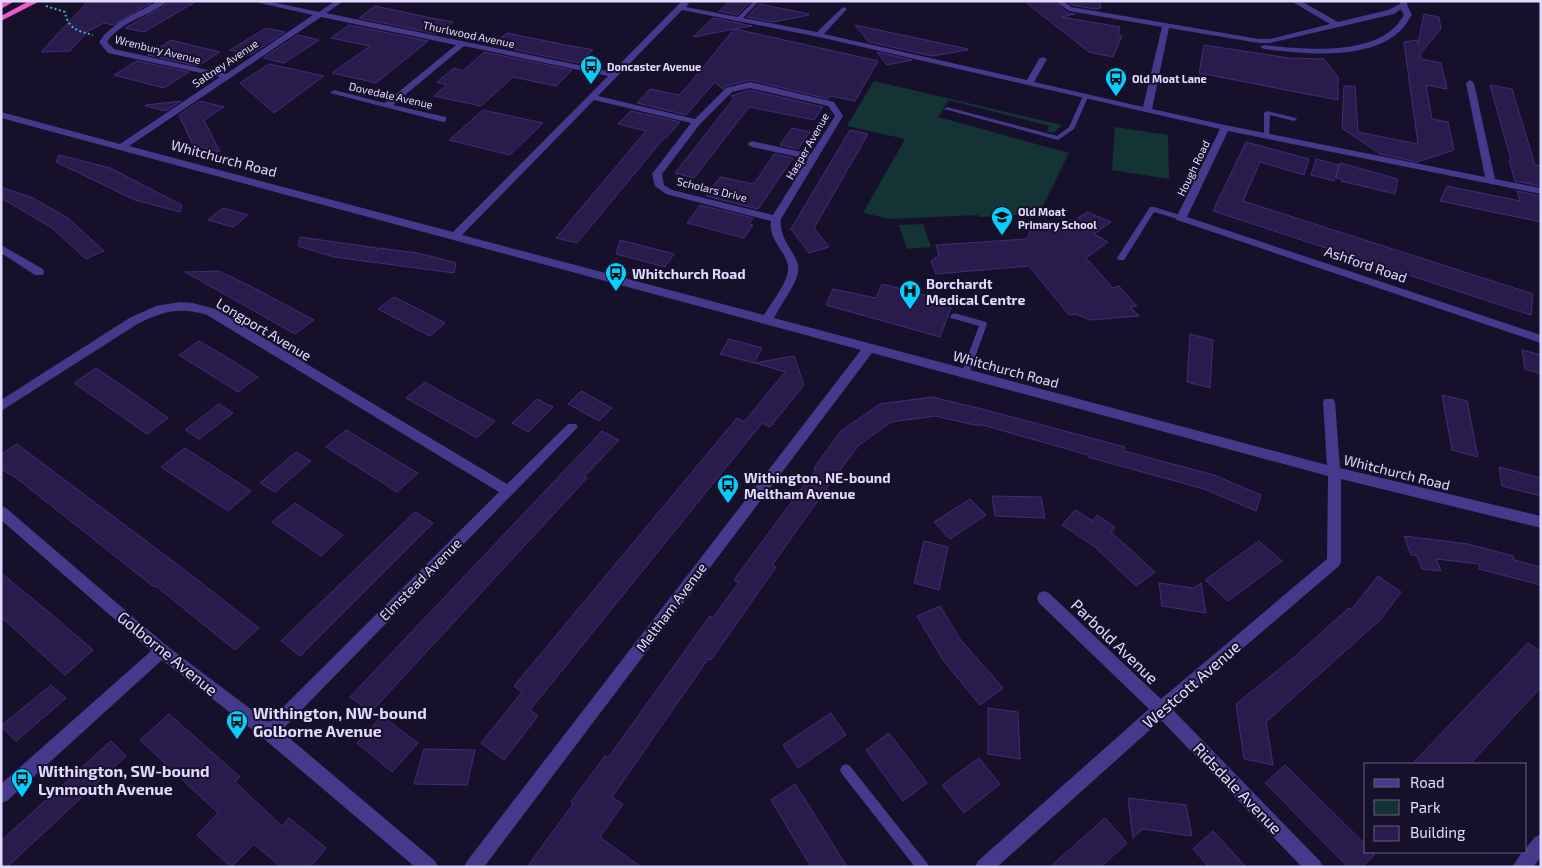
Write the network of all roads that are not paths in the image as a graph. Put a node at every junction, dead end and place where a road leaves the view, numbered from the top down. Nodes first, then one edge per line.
1 (11, 1) edge
2 (164, 1) edge
3 (255, 1) edge
4 (340, 1) edge
5 (757, 1) edge
6 (1059, 1) edge
7 (1295, 1) edge
8 (34, 2) edge
9 (1403, 3) edge
10 (684, 4) edge
11 (1, 7) edge
12 (843, 9) dead end
13 (319, 15) junction
14 (1, 19) edge
15 (739, 19) junction
16 (1337, 25) junction
17 (1166, 26) junction
18 (819, 35) junction
19 (1247, 40) junction
20 (462, 44) junction
21 (1043, 59) dead end
22 (614, 75) junction
23 (225, 76) junction
24 (1470, 83) dead end
25 (1029, 84) junction
26 (334, 94) dead end
27 (593, 97) junction
28 (1085, 97) junction
29 (386, 106) junction
30 (946, 109) dead end
31 (1147, 110) junction
32 (1, 114) edge
33 (443, 119) dead end
34 (1294, 119) dead end
35 (697, 122) junction
36 (1225, 128) junction
37 (1266, 135) junction
38 (752, 144) dead end
39 (123, 146) junction
40 (814, 157) junction
41 (1490, 180) junction
42 (1541, 191) edge
43 (776, 218) junction
44 (1181, 218) junction
45 (455, 236) junction
46 (1, 248) edge
47 (1121, 258) dead end
48 (38, 272) dead end
49 (954, 316) dead end
50 (767, 320) junction
51 (1541, 339) edge
52 (869, 348) junction
53 (965, 374) junction
54 (1329, 402) dead end
55 (1, 406) edge
56 (572, 427) dead end
57 (1334, 472) junction
58 (508, 491) junction
59 (1, 512) edge
60 (1541, 522) edge
61 (1044, 598) dead end
62 (162, 651) junction
63 (1162, 709) junction
64 (269, 732) junction
65 (846, 770) dead end
66 (1, 795) edge
67 (1541, 844) edge
68 (429, 867) edge
69 (473, 867) edge
70 (924, 867) edge
71 (984, 867) edge
72 (1314, 867) edge
73 (1521, 867) edge

1 - 11 highway
2 - 23 street, Wrenbury Avenue
3 - 13 street
4 - 13 street, Saltney Avenue
5 - 15 lane
6 - 17 street
7 - 16 street
8 - 14 highway
9 - 16 street
9 - 19 street
10 - 15 street
10 - 22 street
12 - 18 street
13 - 20 street, Thurlwood Avenue
13 - 23 street, Saltney Avenue
15 - 18 street
16 - 19 street
17 - 19 street
17 - 31 street
18 - 25 street
20 - 22 street, Thurlwood Avenue
20 - 29 street
21 - 25 street
22 - 27 street
23 - 39 street, Saltney Avenue
24 - 41 street
25 - 28 street
26 - 29 street, Dovedale Avenue
27 - 35 street
27 - 45 street
28 - 30 lane
28 - 31 street
29 - 33 street, Dovedale Avenue
31 - 36 street
32 - 39 street, Whitchurch Road
34 - 37 lane
35 - 40 street, Hasper Avenue
35 - 43 street, Scholars Drive
36 - 37 street
36 - 44 street, Hough Road
37 - 41 street
38 - 40 street
39 - 45 street, Whitchurch Road
40 - 43 street, Hasper Avenue
41 - 42 street
43 - 50 street
44 - 47 lane
44 - 51 street, Ashford Road
45 - 50 street, Whitchurch Road
46 - 48 street
49 - 53 lane
50 - 52 street, Whitchurch Road
52 - 53 street, Whitchurch Road
52 - 69 street, Meltham Avenue
53 - 57 street, Whitchurch Road
54 - 57 street, Westcott Avenue
55 - 58 street, Longport Avenue
56 - 58 street, Elmstead Avenue
57 - 60 street, Whitchurch Road
57 - 63 street, Westcott Avenue
58 - 64 street, Elmstead Avenue
59 - 62 street, Golborne Avenue
61 - 63 street, Parbold Avenue
62 - 64 street, Golborne Avenue
62 - 66 street
63 - 71 street, Westcott Avenue
63 - 72 street, Ridsdale Avenue
64 - 68 street, Golborne Avenue
65 - 70 lane
67 - 73 street

